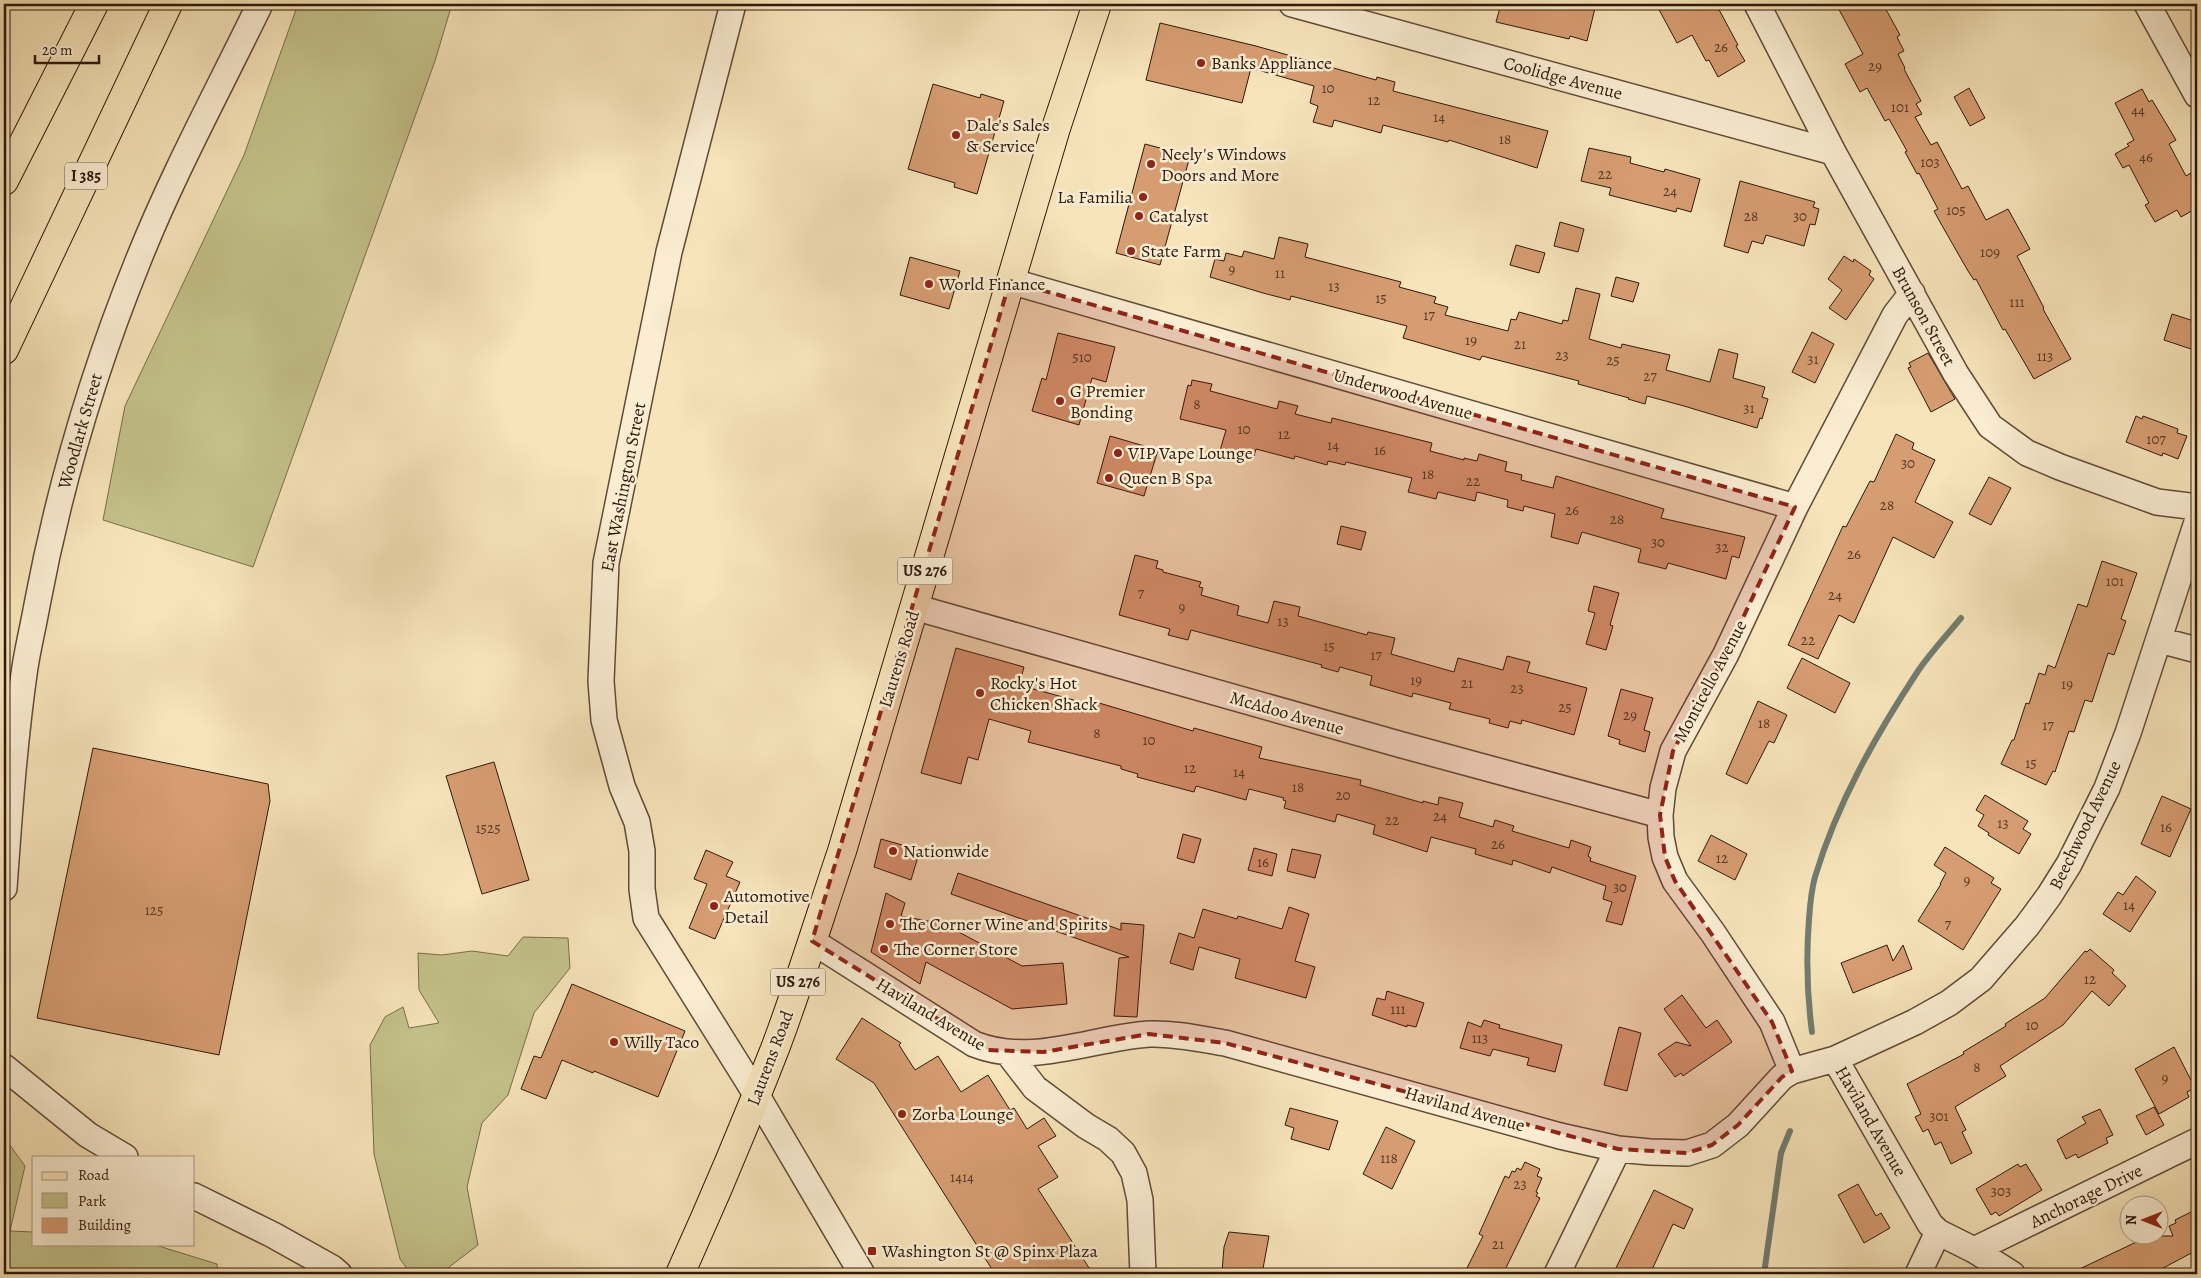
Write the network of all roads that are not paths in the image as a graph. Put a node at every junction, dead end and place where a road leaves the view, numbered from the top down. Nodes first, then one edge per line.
1 (94, 4) edge
2 (168, 4) edge
3 (260, 4) edge
4 (733, 4) edge
5 (1097, 4) edge
6 (1292, 4) edge
7 (1757, 4) edge
8 (2147, 4) edge
9 (2197, 95) edge
10 (1833, 152) junction
11 (4, 181) edge
12 (1010, 281) junction
13 (1912, 293) junction
14 (4, 350) edge
15 (1795, 507) junction
16 (2197, 508) edge
17 (2197, 522) edge
18 (914, 607) junction
19 (2159, 640) junction
20 (2197, 650) edge
21 (1660, 815) junction
22 (4, 888) edge
23 (812, 941) junction
24 (1008, 1053) junction
25 (1836, 1059) junction
26 (4, 1067) edge
27 (1792, 1071) junction
28 (756, 1094) junction
29 (2197, 1141) edge
30 (1618, 1149) junction
31 (123, 1156) edge
32 (195, 1196) edge
33 (1938, 1232) junction
34 (1974, 1250) junction
35 (339, 1274) edge
36 (680, 1274) edge
37 (862, 1274) edge
38 (1143, 1274) edge
39 (1557, 1274) edge
40 (1918, 1274) edge
41 (2012, 1274) edge

1 - 11 main road
2 - 14 main road, I 385
3 - 22 street, Woodlark Street
4 - 28 street, East Washington Street
5 - 12 main road, Laurens Road / US 276
6 - 10 street, Coolidge Avenue
7 - 10 street, Brunson Street
8 - 9 street
10 - 13 street, Brunson Street
12 - 15 street, Underwood Avenue
12 - 18 main road, Laurens Road / US 276
13 - 15 street, Monticello Avenue
13 - 16 street, Brunson Street
15 - 21 street, Monticello Avenue
17 - 19 street, Beechwood Avenue
18 - 21 street, McAdoo Avenue
18 - 23 main road, Laurens Road / US 276
19 - 20 street
19 - 25 street, Beechwood Avenue
21 - 27 street, Monticello Avenue
23 - 24 street, Haviland Avenue
23 - 28 main road, Laurens Road / US 276
24 - 30 street, Haviland Avenue
24 - 38 street
25 - 27 street, Haviland Avenue
25 - 33 street, Haviland Avenue
26 - 31 street
27 - 30 street, Haviland Avenue
28 - 36 main road, Laurens Road / US 276
28 - 37 street, East Washington Street
29 - 34 street, Anchorage Drive
30 - 39 street
32 - 35 street
33 - 34 street, Haviland Avenue
33 - 40 street
34 - 41 street, Haviland Avenue

